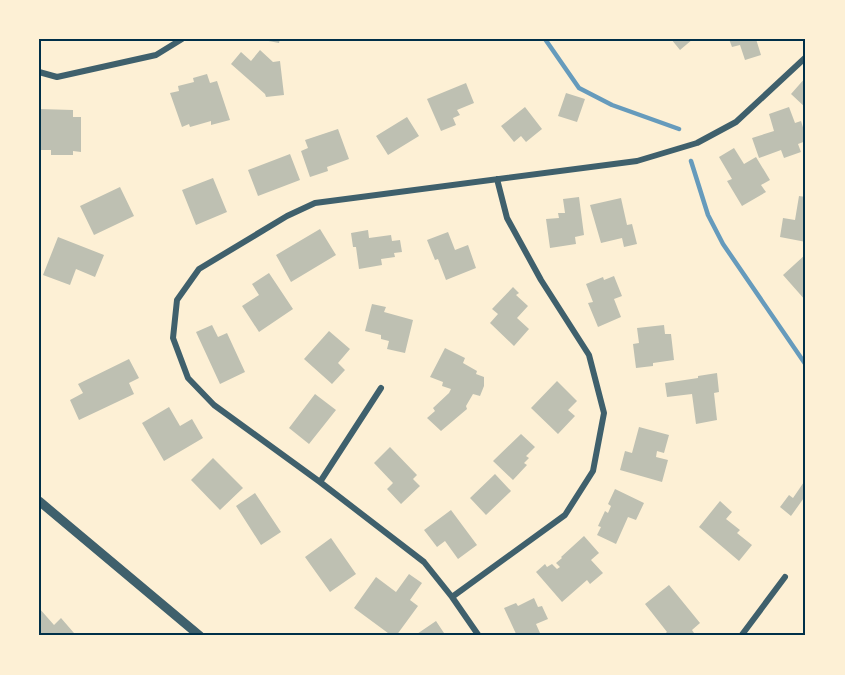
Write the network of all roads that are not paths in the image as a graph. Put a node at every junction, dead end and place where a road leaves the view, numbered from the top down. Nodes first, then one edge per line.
1 (182, 39) edge
2 (806, 57) edge
3 (39, 72) edge
4 (497, 179) junction
5 (381, 388) dead end
6 (320, 482) junction
7 (39, 501) edge
8 (785, 577) dead end
9 (452, 597) junction
10 (200, 636) edge
11 (479, 636) edge
12 (741, 636) edge

1 - 3 street
2 - 4 street
4 - 6 street
4 - 9 street
5 - 6 street
6 - 9 street
7 - 10 street
8 - 12 street
9 - 11 street

